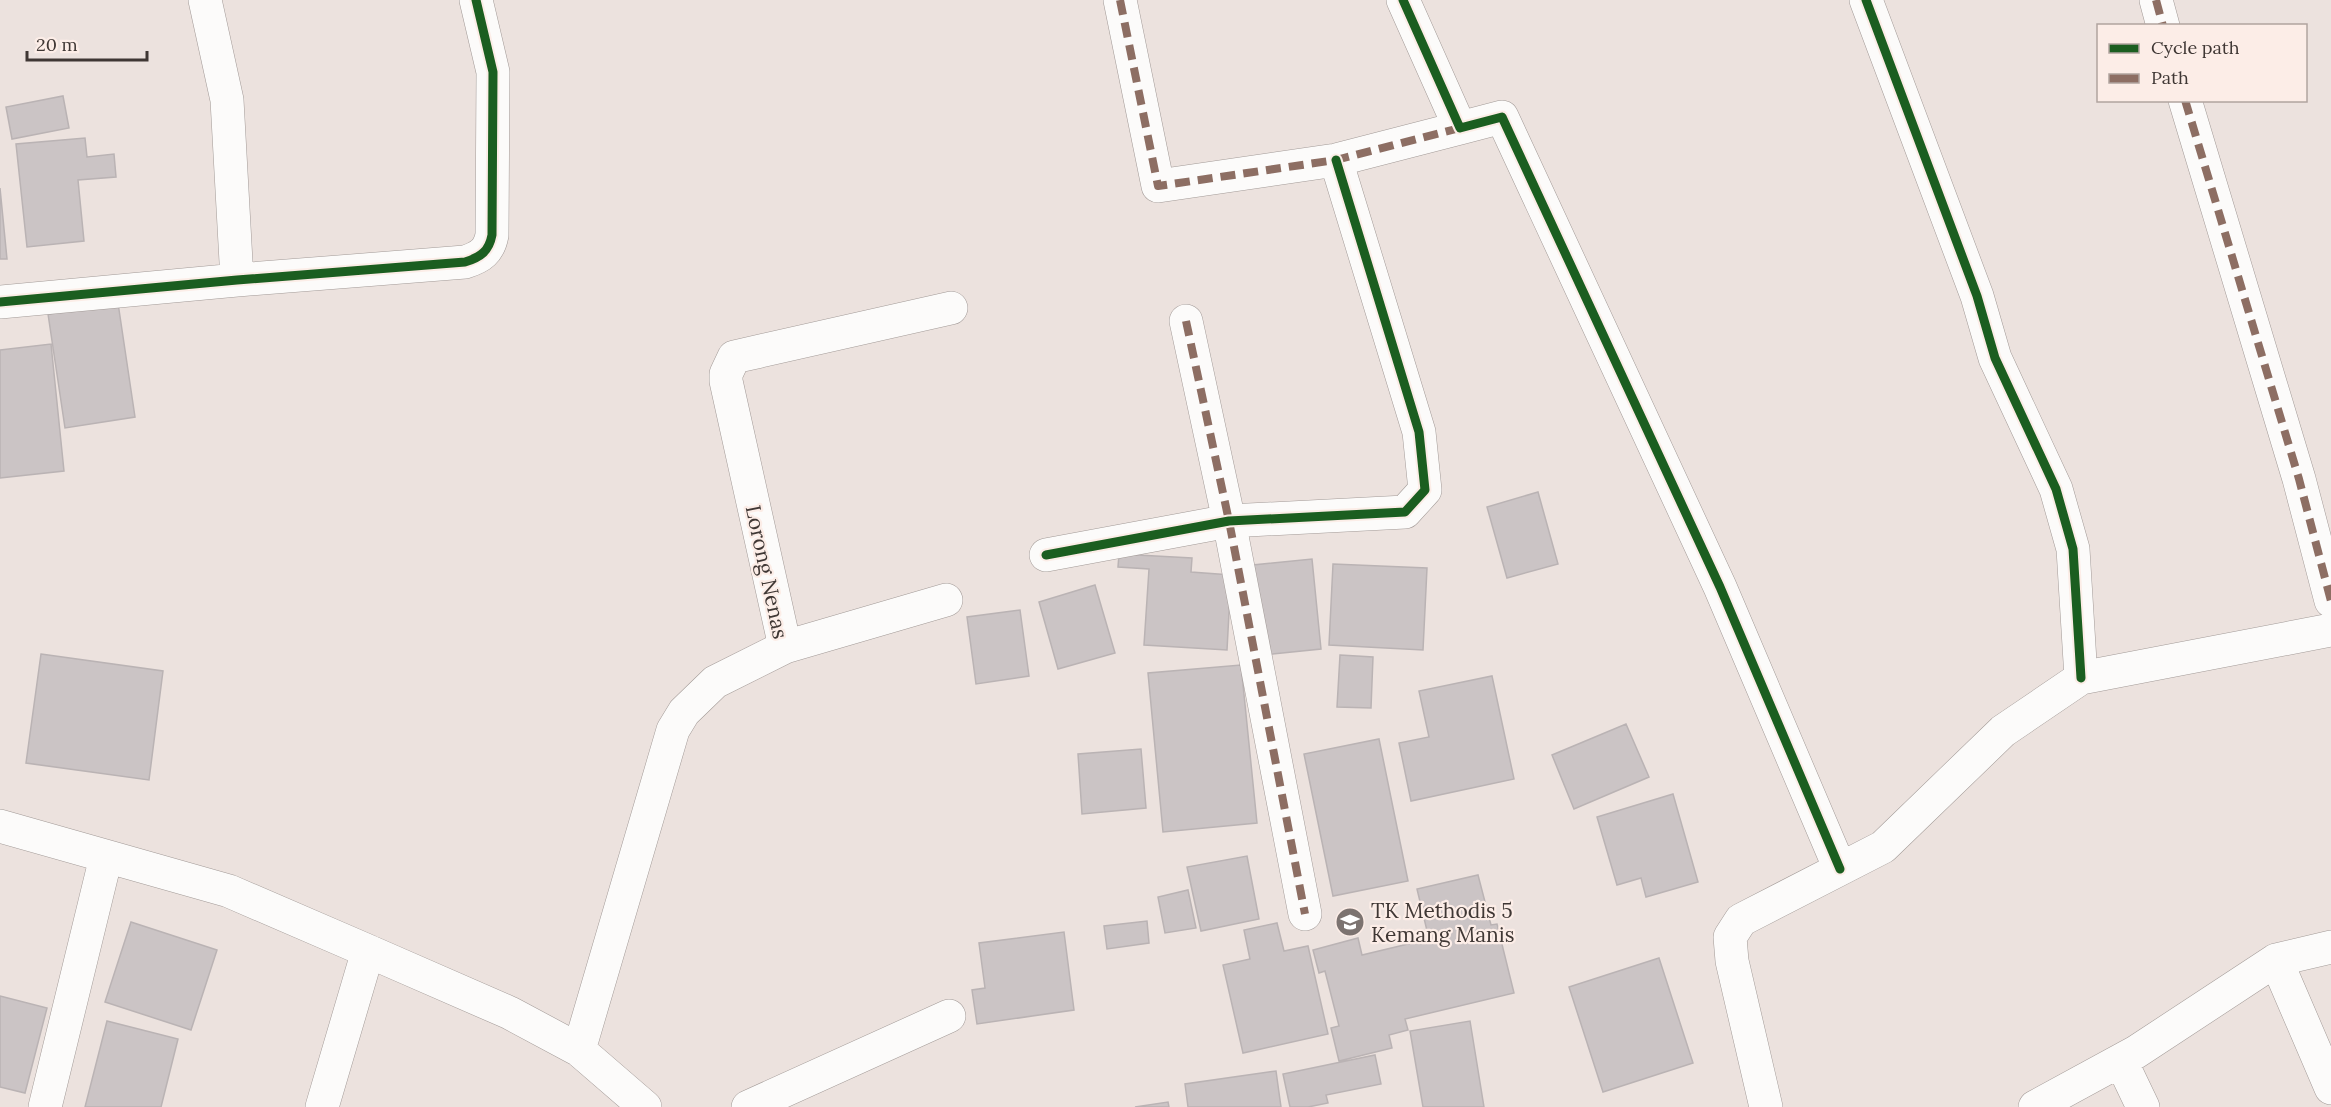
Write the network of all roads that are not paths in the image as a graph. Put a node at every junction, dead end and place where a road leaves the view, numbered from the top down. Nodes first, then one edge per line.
1 (205, 0) edge
2 (476, 0) edge
3 (1120, 0) edge
4 (1866, 0) edge
5 (2156, 0) edge
6 (1410, 2) edge
7 (2162, 24) edge
8 (2186, 102) edge
9 (1460, 128) junction
10 (1336, 160) junction
11 (237, 280) junction
12 (0, 302) edge
13 (951, 308) dead end
14 (1186, 321) dead end
15 (1229, 521) junction
16 (1046, 555) dead end
17 (946, 600) dead end
18 (2331, 601) edge
19 (2331, 630) edge
20 (785, 647) junction
21 (2082, 678) junction
22 (0, 826) edge
23 (106, 857) junction
24 (1839, 869) junction
25 (1305, 914) dead end
26 (2331, 947) edge
27 (368, 951) junction
28 (2276, 960) junction
29 (949, 1016) dead end
30 (579, 1050) junction
31 (2121, 1061) junction
32 (2331, 1088) edge
33 (45, 1107) edge
34 (322, 1107) edge
35 (645, 1107) edge
36 (748, 1107) edge
37 (1766, 1107) edge
38 (2034, 1107) edge
39 (2143, 1107) edge

1 - 11 street
2 - 11 street
3 - 10 street
4 - 21 street
5 - 7 street
6 - 9 street
8 - 18 street
9 - 10 street
9 - 24 street
10 - 15 street
11 - 12 street
13 - 20 street, Lorong Nenas
14 - 15 street
15 - 16 street
15 - 25 street
17 - 20 street
19 - 21 street
20 - 30 street, Lorong Nenas
21 - 24 street
22 - 23 street
23 - 27 street
23 - 33 street
24 - 37 street
26 - 28 street
27 - 30 street
27 - 34 street
28 - 31 street
28 - 32 street
29 - 36 street
30 - 35 street
31 - 38 street
31 - 39 street

